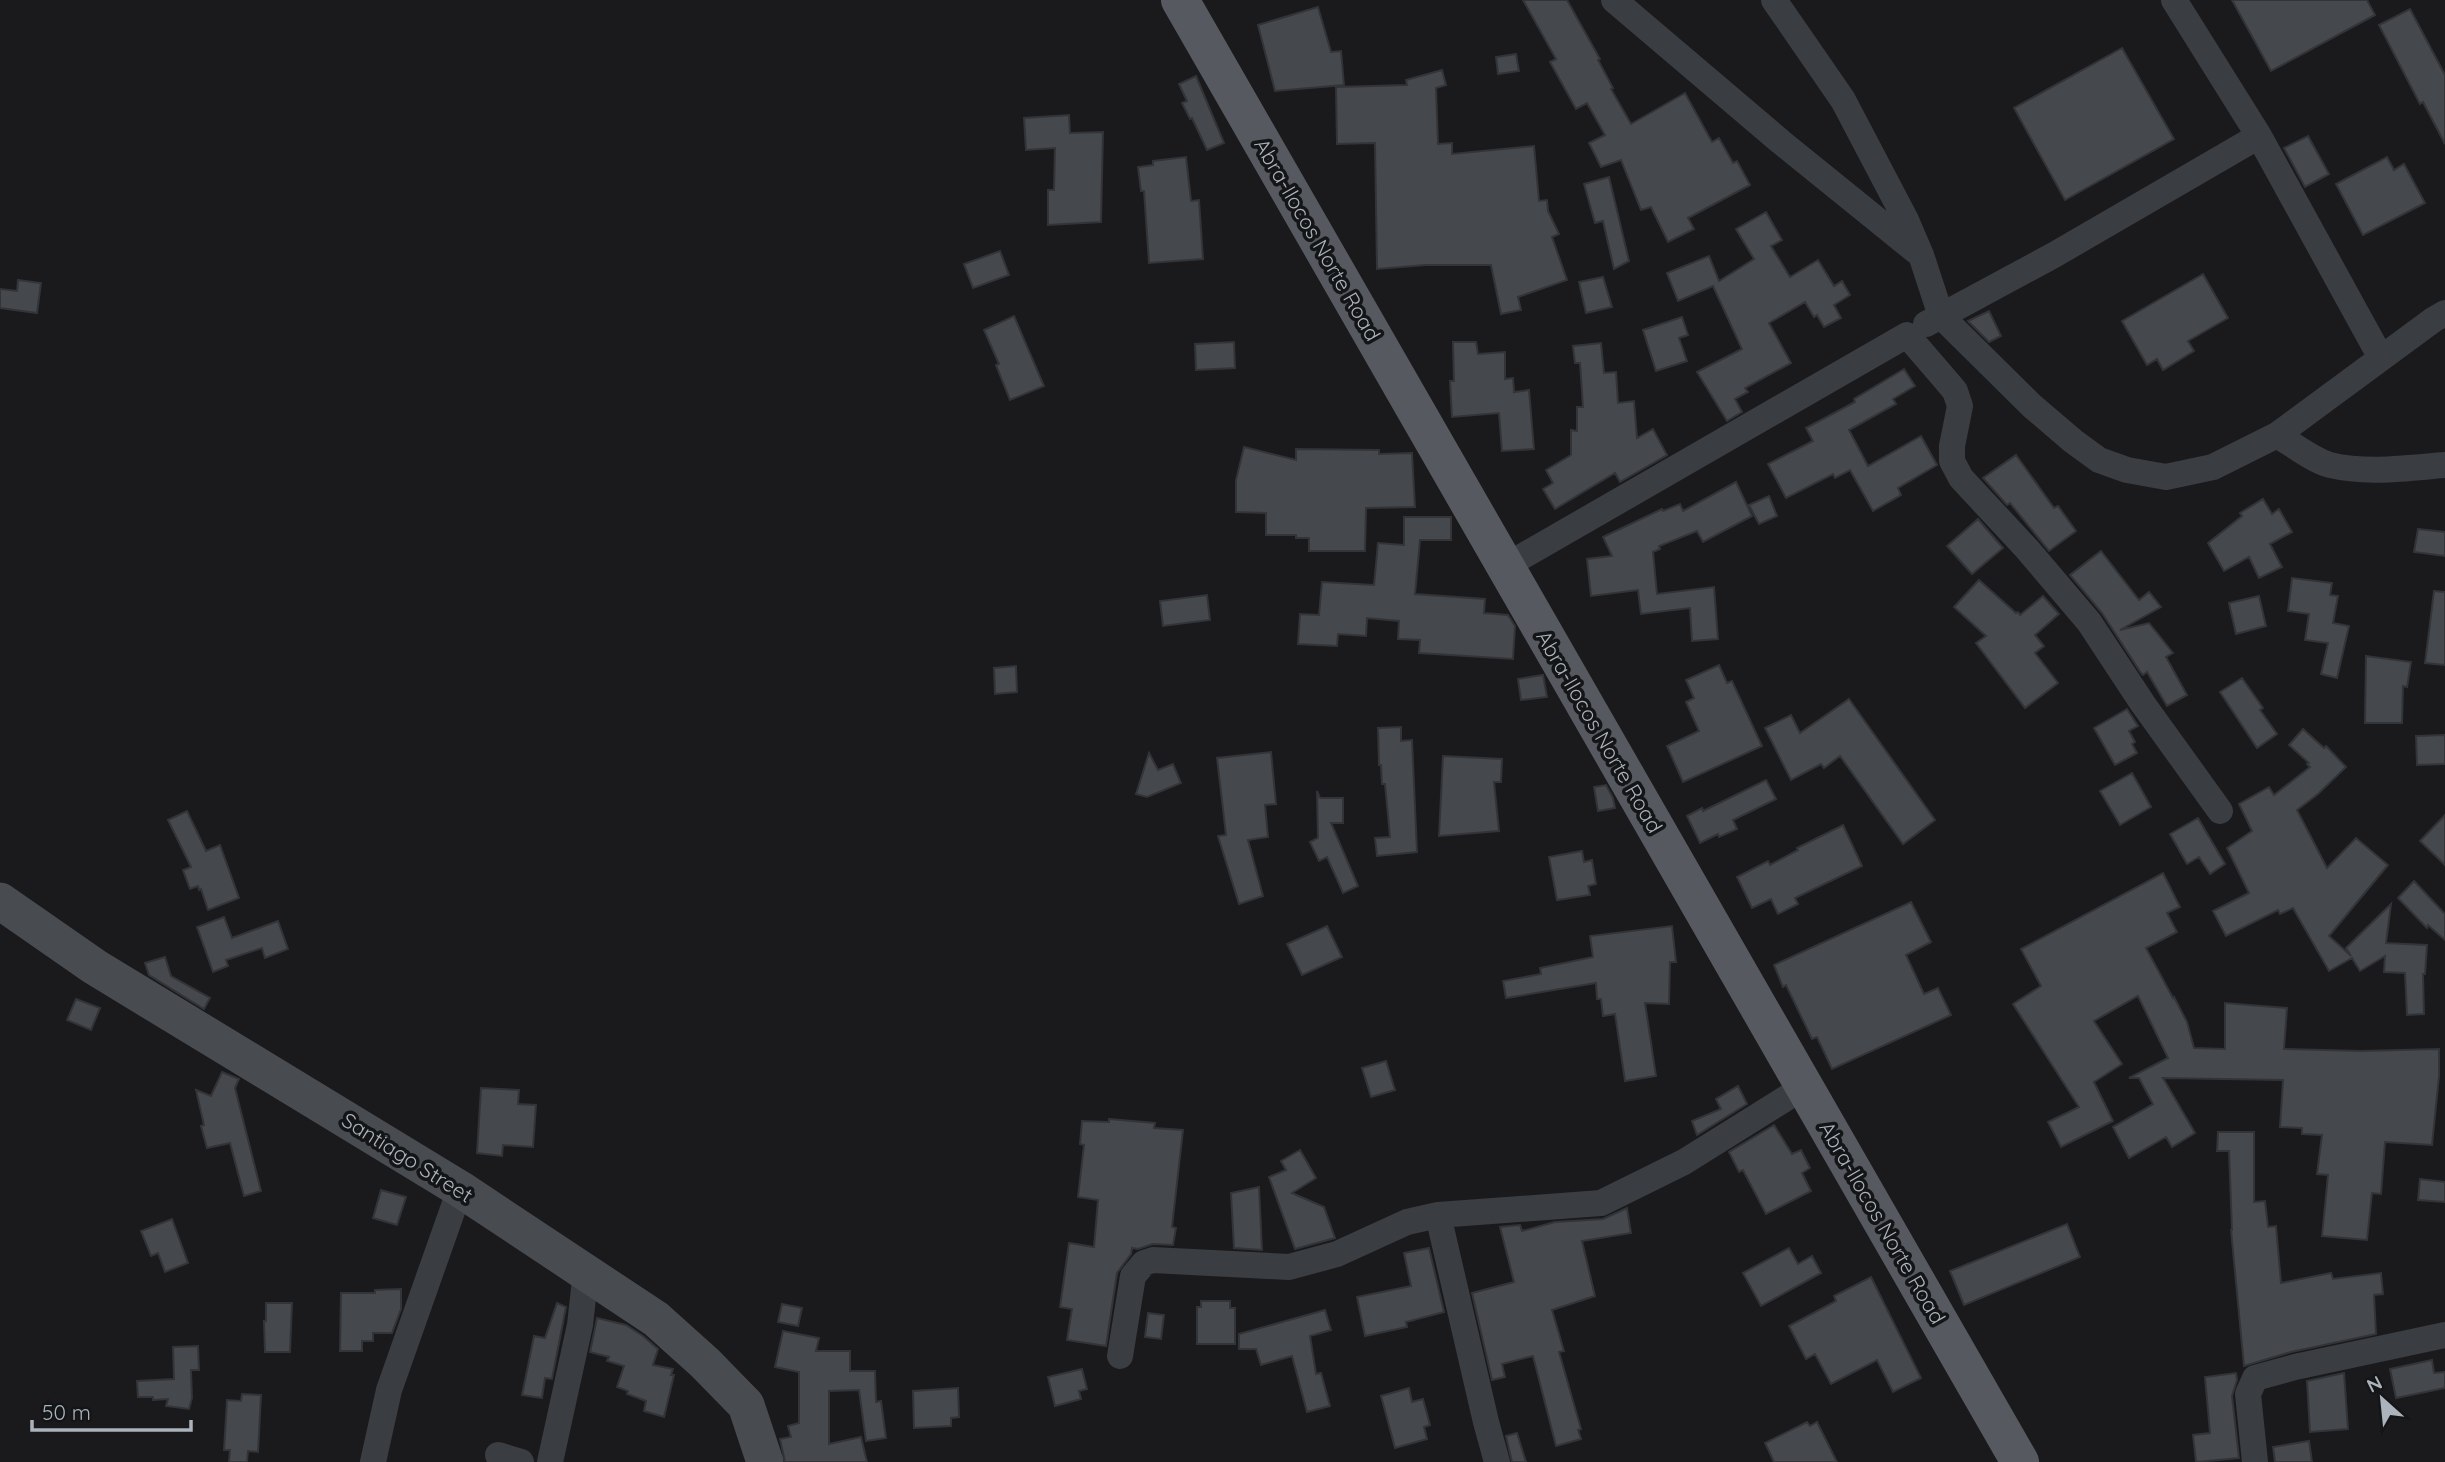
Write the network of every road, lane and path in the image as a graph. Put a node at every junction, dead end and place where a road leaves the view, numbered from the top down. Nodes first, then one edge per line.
1 (1180, 0) edge
2 (1614, 0) edge
3 (1774, 0) edge
4 (2174, 0) edge
5 (2259, 136) junction
6 (1921, 256) junction
7 (2445, 313) edge
8 (1941, 316) junction
9 (1907, 335) junction
10 (2381, 358) junction
11 (2277, 435) junction
12 (2445, 465) edge
13 (1504, 567) junction
14 (2220, 811) dead end
15 (0, 901) edge
16 (1804, 1087) junction
17 (460, 1189) junction
18 (1438, 1215) junction
19 (586, 1271) junction
20 (2445, 1335) edge
21 (1120, 1356) dead end
22 (373, 1462) edge
23 (550, 1462) edge
24 (765, 1462) edge
25 (1497, 1462) edge
26 (2020, 1462) edge
27 (2255, 1462) edge

1 - 13 main road, Abra-Ilocos Norte Road
2 - 6 street
3 - 6 street
4 - 5 street
5 - 8 street
5 - 10 street
6 - 8 street
7 - 10 street
8 - 9 street
8 - 11 street
9 - 13 street
9 - 14 street
10 - 11 street
11 - 12 street
13 - 16 main road, Abra-Ilocos Norte Road
15 - 17 street, Santiago Street
16 - 18 street
16 - 26 main road, Abra-Ilocos Norte Road
17 - 19 street, Santiago Street
17 - 22 street
18 - 21 street
18 - 25 street
19 - 23 street
19 - 24 street, Santiago Street
20 - 27 street

